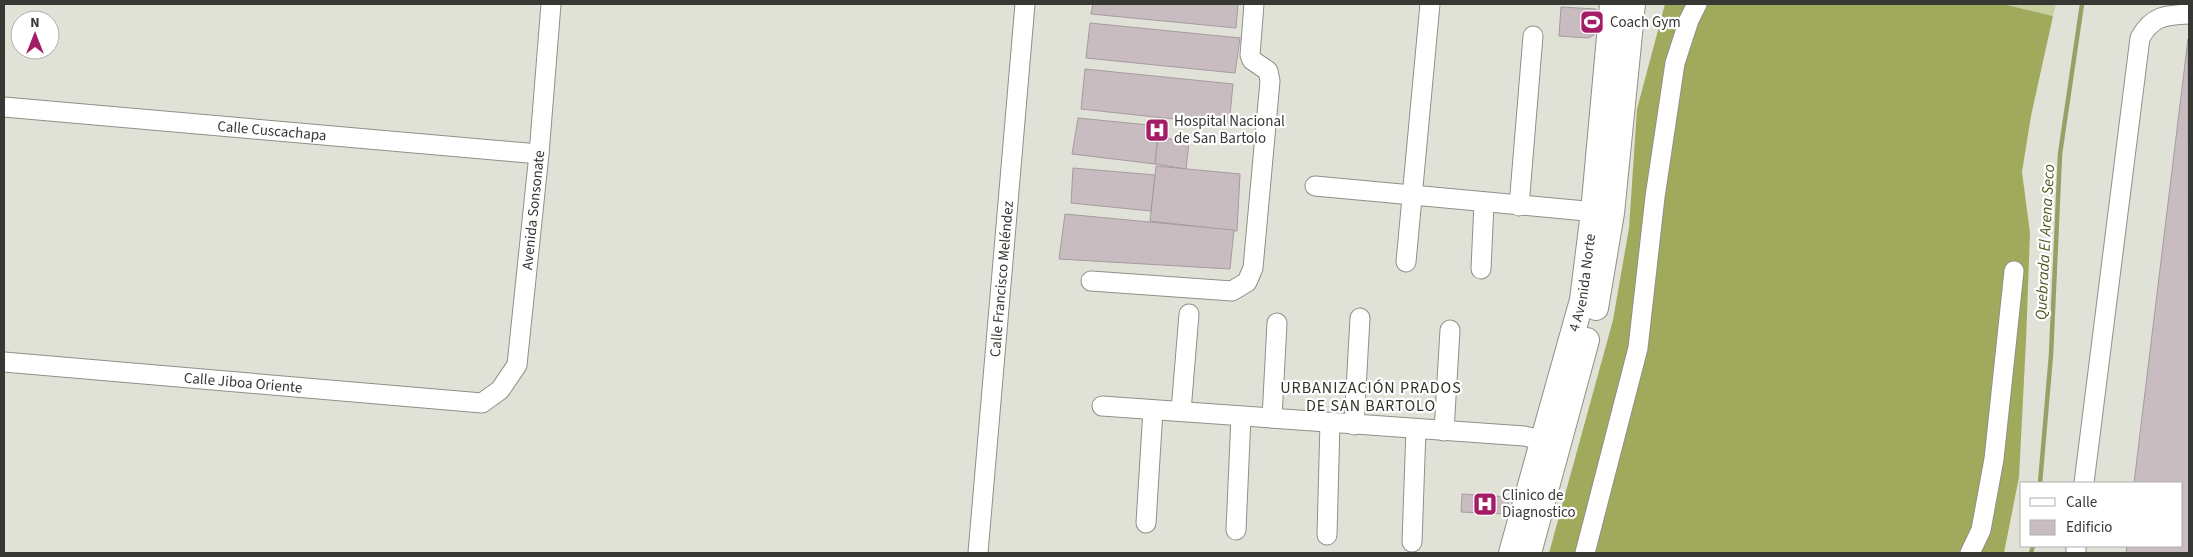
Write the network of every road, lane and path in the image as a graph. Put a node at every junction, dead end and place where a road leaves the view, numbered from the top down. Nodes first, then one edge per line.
1 (551, 4) edge
2 (1025, 4) edge
3 (1254, 4) edge
4 (1430, 4) edge
5 (1612, 4) edge
6 (1633, 4) edge
7 (1697, 4) edge
8 (2164, 9) edge
9 (2189, 14) edge
10 (1533, 36) dead end
11 (4, 107) edge
12 (539, 154) junction
13 (1315, 186) dead end
14 (1411, 195) junction
15 (1484, 203) junction
16 (1519, 206) junction
17 (1603, 213) junction
18 (1406, 262) dead end
19 (1481, 268) dead end
20 (2014, 271) dead end
21 (1091, 281) dead end
22 (1189, 314) dead end
23 (1360, 318) dead end
24 (1276, 324) dead end
25 (1450, 330) dead end
26 (4, 362) edge
27 (482, 403) joint
28 (1102, 406) dead end
29 (1153, 410) junction
30 (1181, 411) junction
31 (1241, 416) junction
32 (1272, 418) junction
33 (1330, 423) junction
34 (1354, 425) junction
35 (1416, 429) junction
36 (1444, 431) junction
37 (1551, 441) junction
38 (2084, 482) edge
39 (1146, 523) dead end
40 (1236, 530) dead end
41 (1327, 535) dead end
42 (1412, 542) dead end
43 (978, 553) edge
44 (1511, 553) edge
45 (1529, 553) edge
46 (1585, 553) edge
47 (1970, 553) edge

1 - 12 street, Avenida Sonsonate
2 - 43 street, Calle Francisco Meléndez
3 - 21 street
4 - 14 street
5 - 17 main road, 4 Avenida Norte
6 - 17 main road, 4 Avenida Norte
7 - 46 street
8 - 9 street
8 - 38 street
10 - 16 street
11 - 12 street, Calle Cuscachapa
12 - 27 street, Avenida Sonsonate
13 - 14 street
14 - 15 street
14 - 18 street
15 - 16 street
15 - 19 street
16 - 17 street
17 - 37 main road, 4 Avenida Norte
20 - 47 street
22 - 30 street
23 - 34 street
24 - 32 street
25 - 36 street
26 - 27 street, Calle Jiboa Oriente
28 - 29 street
29 - 30 street
29 - 39 street
30 - 31 street
31 - 32 street
31 - 40 street
32 - 33 street
33 - 34 street
33 - 41 street
34 - 35 street
35 - 36 street
35 - 42 street
36 - 37 street
37 - 44 main road, 4 Avenida Norte
37 - 45 main road, 4 Avenida Norte

